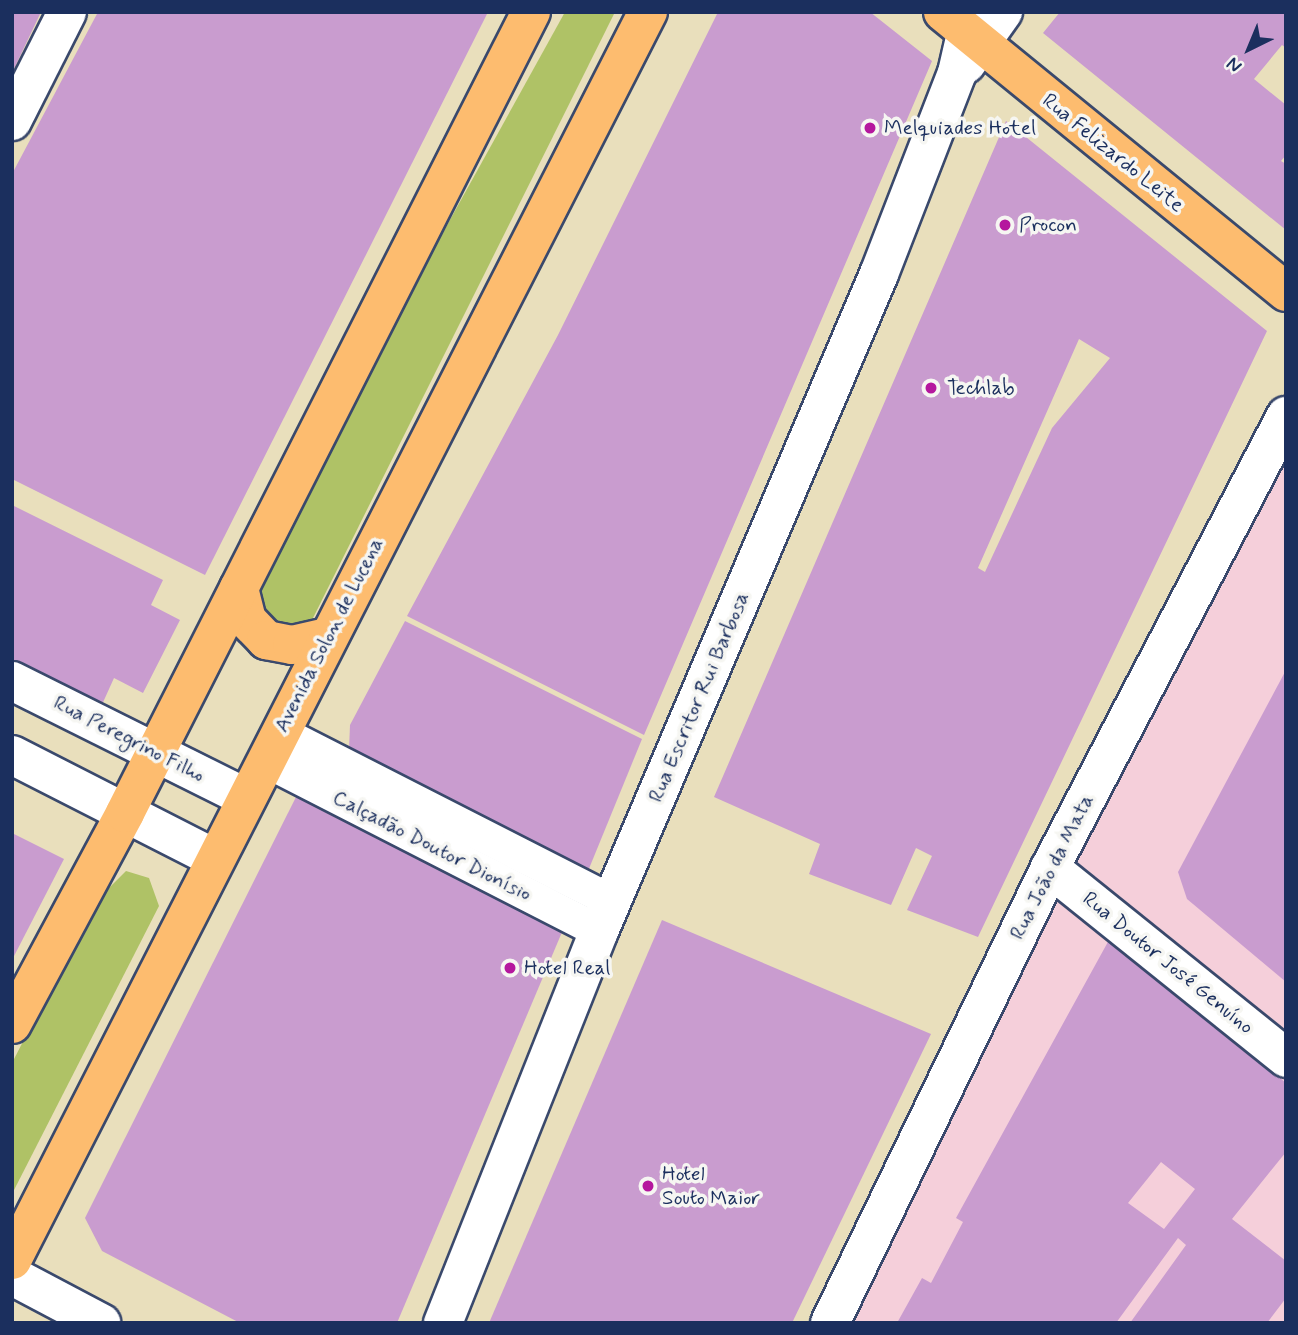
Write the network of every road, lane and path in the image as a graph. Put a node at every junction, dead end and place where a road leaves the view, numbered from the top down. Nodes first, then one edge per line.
1 (67, 12) edge
2 (531, 12) edge
3 (648, 12) edge
4 (1003, 12) edge
5 (964, 36) edge
6 (12, 121) edge
7 (1286, 292) edge
8 (1286, 416) edge
9 (239, 588) junction
10 (328, 637) junction
11 (12, 681) edge
12 (272, 746) junction
13 (155, 752) junction
14 (12, 755) edge
15 (245, 797) junction
16 (125, 813) junction
17 (214, 858) junction
18 (1050, 868) junction
19 (605, 916) junction
20 (12, 1024) edge
21 (1286, 1058) edge
22 (12, 1260) edge
23 (12, 1276) edge
24 (101, 1323) edge
25 (443, 1323) edge
26 (830, 1323) edge

1 - 6 street
2 - 9 main road
3 - 10 main road, Avenida Solon de Lucena
4 - 5 street, Rua Escritor Rui Barbosa
5 - 7 main road, Rua Felizardo Leite
5 - 19 street, Rua Escritor Rui Barbosa
8 - 18 street, Rua João da Mata
9 - 10 main road
9 - 13 main road
10 - 12 main road, Avenida Solon de Lucena
11 - 13 street, Rua Peregrino Filho
12 - 15 main road, Avenida Solon de Lucena
12 - 19 street, Calçadão Doutor Dionísio
13 - 15 street, Rua Peregrino Filho
13 - 16 main road
14 - 16 street
15 - 17 main road, Avenida Solon de Lucena
16 - 17 street
16 - 20 main road
17 - 22 main road, Avenida Solon de Lucena
18 - 21 street, Rua Doutor José Genuíno
18 - 26 street, Rua João da Mata
19 - 25 street, Rua Escritor Rui Barbosa
23 - 24 street

